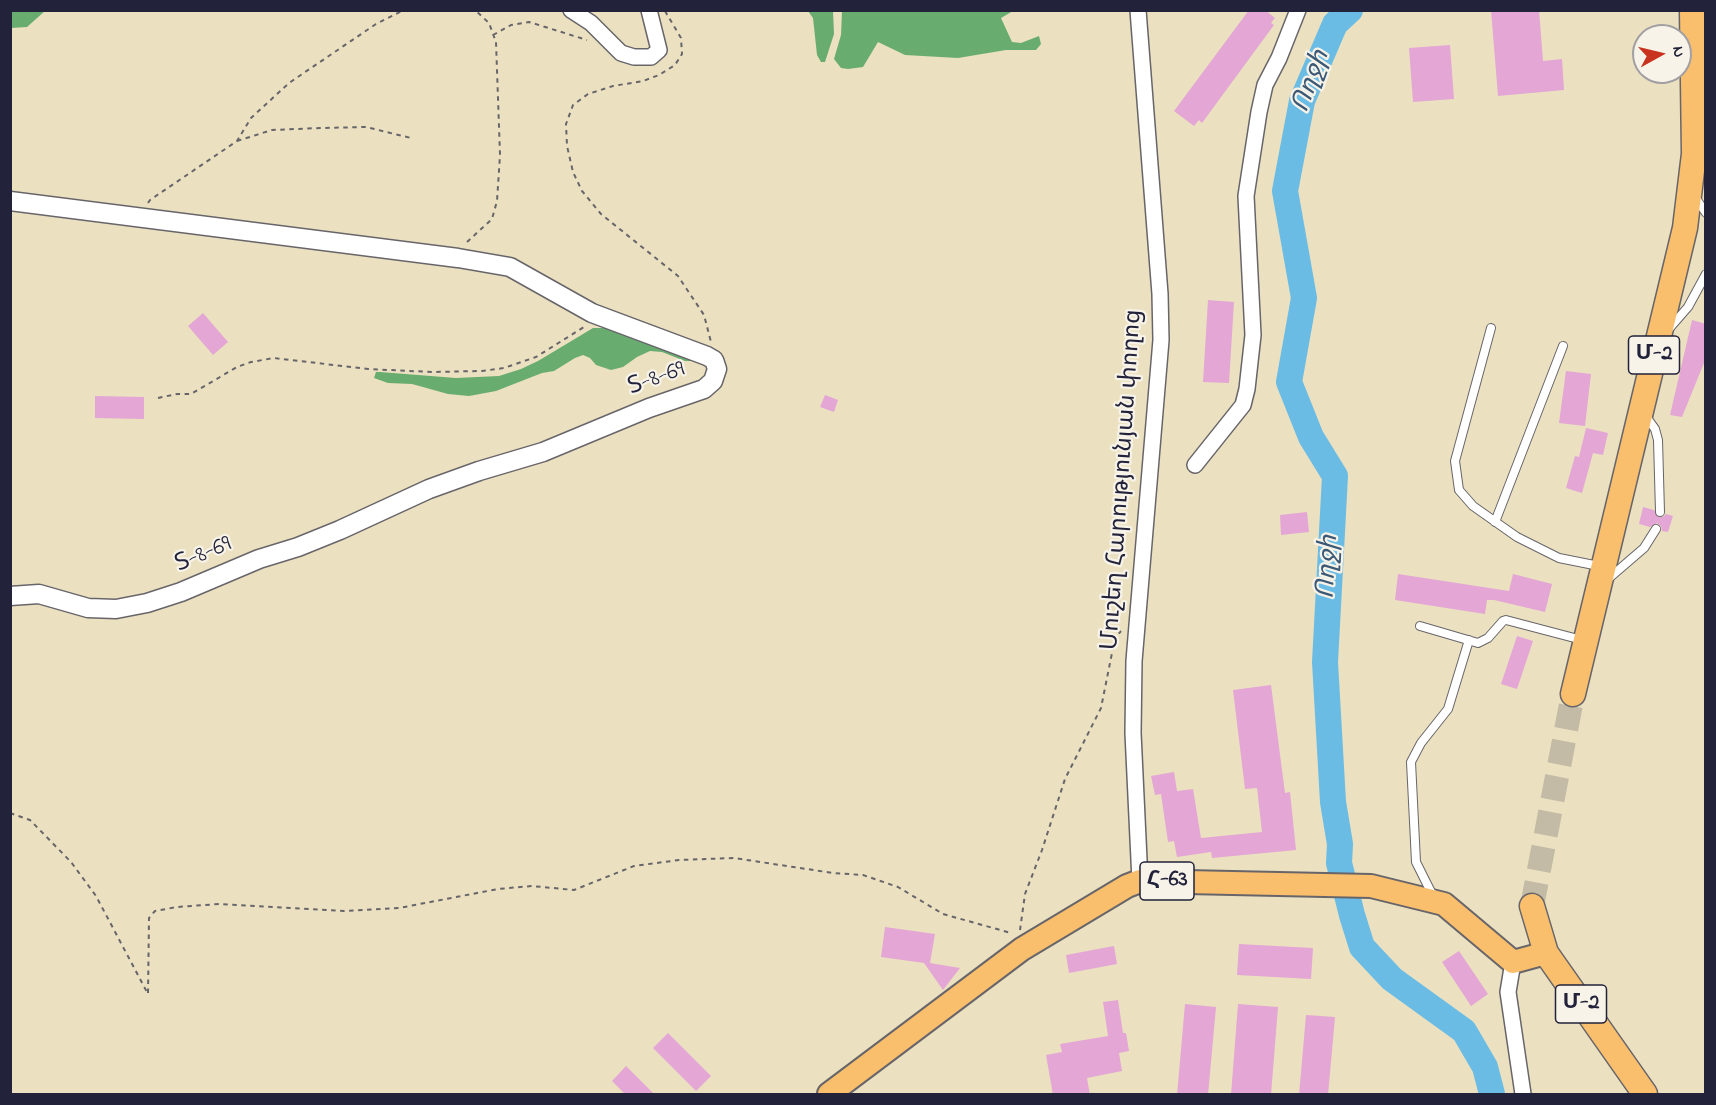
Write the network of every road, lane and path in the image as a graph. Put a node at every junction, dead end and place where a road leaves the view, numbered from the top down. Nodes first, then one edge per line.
1 (404, 10) edge
2 (475, 10) edge
3 (571, 10) edge
4 (648, 10) edge
5 (665, 10) edge
6 (1138, 10) edge
7 (1298, 10) edge
8 (1692, 10) edge
9 (493, 35) junction
10 (589, 40) dead end
11 (411, 138) dead end
12 (237, 141) junction
13 (1690, 188) junction
14 (10, 201) edge
15 (1706, 213) edge
16 (140, 218) junction
17 (448, 257) junction
18 (1706, 274) edge
19 (603, 317) junction
20 (1491, 328) dead end
21 (1657, 343) junction
22 (1563, 346) dead end
23 (706, 356) junction
24 (158, 398) dead end
25 (1641, 409) junction
26 (1195, 465) dead end
27 (1660, 512) dead end
28 (1495, 522) junction
29 (1656, 529) dead end
30 (1601, 576) junction
31 (10, 596) edge
32 (1137, 610) junction
33 (1420, 626) dead end
34 (1469, 640) junction
35 (1586, 641) junction
36 (1573, 694) tunnel mouth
37 (10, 813) edge
38 (1140, 881) junction
39 (1444, 904) junction
40 (1532, 906) tunnel mouth
41 (1546, 953) junction
42 (1513, 962) junction
43 (830, 1095) edge
44 (1522, 1095) edge
45 (1645, 1095) edge

1 - 12 path
2 - 9 path
3 - 4 street
5 - 23 path
6 - 32 street, Մուշեղ Հարությունյան փողոց
7 - 26 street
8 - 13 highway, Մ-2
9 - 10 path
9 - 17 path
11 - 12 path
12 - 16 path
13 - 15 lane
13 - 21 highway, Մ-2
14 - 16 street, Տ-8-69 / Տ-8-69
16 - 17 street, Տ-8-69 / Տ-8-69
17 - 19 street, Տ-8-69 / Տ-8-69
18 - 21 lane
19 - 23 street, Տ-8-69 / Տ-8-69
19 - 24 path
20 - 28 lane
21 - 25 highway, Մ-2
22 - 28 lane
23 - 31 street, Տ-8-69 / Տ-8-69
25 - 27 lane
25 - 30 highway, Մ-2
28 - 30 lane
29 - 30 lane
30 - 35 highway, Մ-2
32 - 37 path
32 - 38 street, Մուշեղ Հարությունյան փողոց
33 - 34 lane
34 - 35 lane
34 - 39 lane
35 - 36 highway, Մ-2
38 - 39 main road, Հ-63
38 - 43 main road, Հ-63
39 - 42 main road, Հ-63
40 - 41 highway, Մ-2
41 - 42 main road
41 - 45 highway, Մ-2
42 - 44 street

